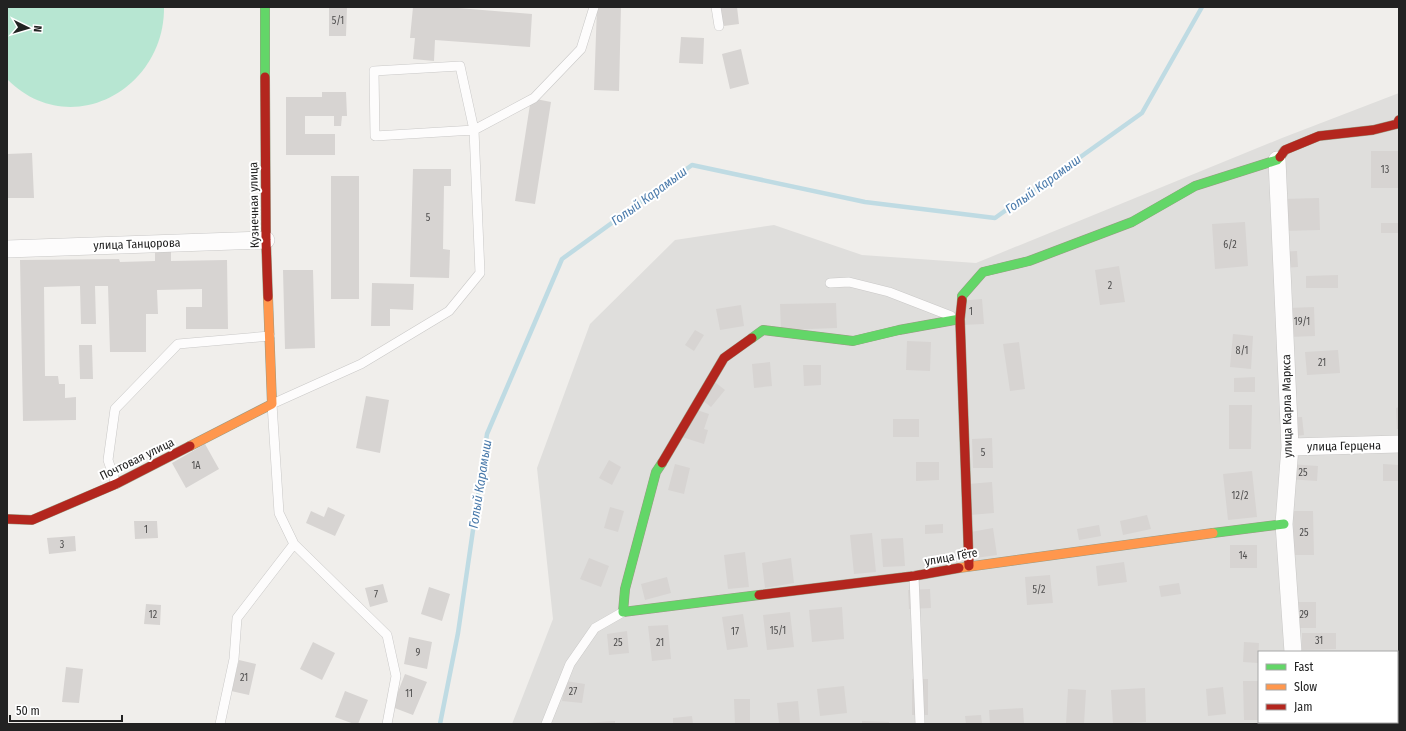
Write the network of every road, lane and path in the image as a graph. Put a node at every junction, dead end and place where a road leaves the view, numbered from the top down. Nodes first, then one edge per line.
1 (265, 7) edge
2 (594, 7) edge
3 (716, 7) edge
4 (719, 26) dead end
5 (1399, 120) edge
6 (474, 130) junction
7 (1277, 160) junction
8 (266, 240) junction
9 (7, 249) edge
10 (830, 283) dead end
11 (960, 319) junction
12 (270, 336) junction
13 (272, 404) junction
14 (1399, 444) edge
15 (1290, 447) junction
16 (116, 484) junction
17 (7, 519) edge
18 (1284, 524) junction
19 (294, 544) junction
20 (969, 566) junction
21 (914, 576) junction
22 (623, 612) junction
23 (1293, 651) edge
24 (220, 724) edge
25 (387, 724) edge
26 (546, 724) edge
27 (920, 724) edge

1 - 8 street, Кузнечная улица
2 - 6 lane
3 - 4 lane
5 - 7 street
6 - 6 lane
6 - 13 lane
7 - 11 street
7 - 15 street, улица Карла Маркса
8 - 9 street, улица Танцорова
8 - 12 street, Кузнечная улица
10 - 11 lane
11 - 20 street
11 - 22 street
12 - 13 street, Кузнечная улица
12 - 16 lane
13 - 16 street, Почтовая улица
13 - 19 lane
14 - 15 street, улица Герцена
15 - 18 street, улица Карла Маркса
16 - 17 street, Почтовая улица
18 - 20 street, улица Гёте
18 - 23 street, улица Карла Маркса
19 - 24 lane
19 - 25 lane
20 - 21 street, улица Гёте
21 - 22 street, улица Гёте
21 - 27 lane
22 - 26 lane

